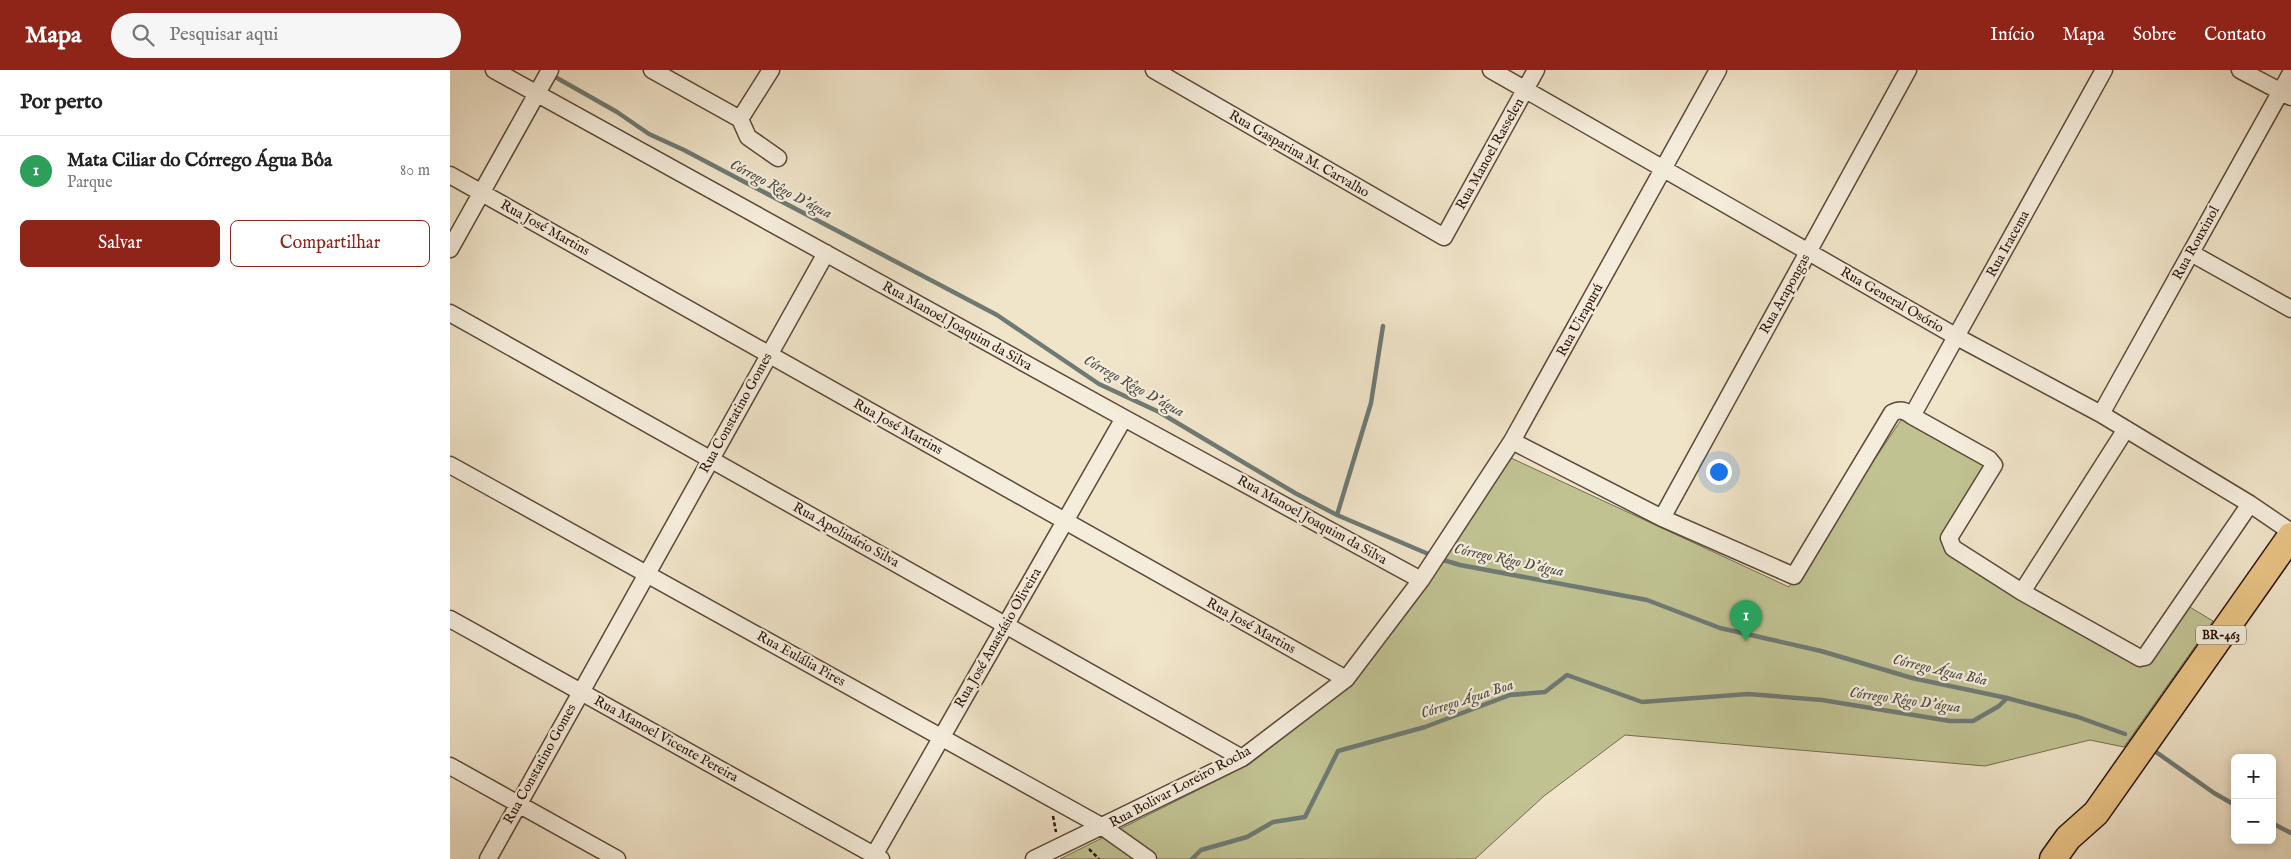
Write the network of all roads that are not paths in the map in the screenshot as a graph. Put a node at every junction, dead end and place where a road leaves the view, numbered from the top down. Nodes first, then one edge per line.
1 (494, 70) edge
2 (550, 70) edge
3 (652, 70) edge
4 (771, 70) edge
5 (1154, 70) edge
6 (1491, 70) edge
7 (1536, 70) edge
8 (1718, 70) edge
9 (1908, 70) edge
10 (2104, 70) edge
11 (2240, 70) edge
12 (2291, 73) edge
13 (539, 89) junction
14 (1526, 89) junction
15 (2286, 94) edge
16 (740, 119) junction
17 (778, 158) dead end
18 (1664, 169) junction
19 (450, 174) edge
20 (482, 192) junction
21 (1444, 237) joint
22 (450, 249) edge
23 (1808, 252) junction
24 (826, 253) junction
25 (2191, 253) junction
26 (2291, 309) edge
27 (450, 313) edge
28 (1957, 337) junction
29 (769, 355) junction
30 (2101, 414) junction
31 (1912, 416) junction
32 (1124, 418) junction
33 (2126, 429) junction
34 (1512, 441) junction
35 (710, 459) junction
36 (450, 465) edge
37 (2250, 504) junction
38 (1660, 517) junction
39 (1064, 522) junction
40 (2291, 534) edge
41 (1432, 564) joint
42 (647, 573) junction
43 (1421, 580) junction
44 (2022, 592) junction
45 (450, 620) edge
46 (1006, 625) junction
47 (1346, 679) junction
48 (580, 692) junction
49 (941, 737) junction
50 (1242, 758) junction
51 (450, 766) edge
52 (518, 803) junction
53 (2096, 813) junction
54 (1102, 827) junction
55 (876, 857) edge
56 (488, 859) edge
57 (617, 859) edge
58 (1034, 859) edge
59 (1148, 859) edge
60 (2054, 859) edge
61 (2074, 859) edge

1 - 13 street, Rua Manoel Joaquim da Silva
2 - 13 street
3 - 16 street
4 - 16 street
5 - 21 street, Rua Gasparina M. Carvalho
6 - 14 street, Rua General Osório
7 - 14 street, Rua Manoel Rasselen
8 - 18 street, Rua Uirapurú
9 - 23 street, Rua Arapongas
10 - 28 street, Rua Iracema
11 - 15 street
12 - 15 street, Rua Rouxinol
13 - 20 street
13 - 24 street, Rua Manoel Joaquim da Silva
14 - 18 street, Rua General Osório
14 - 21 street, Rua Manoel Rasselen
15 - 25 street, Rua Rouxinol
16 - 17 street
18 - 23 street, Rua General Osório
18 - 34 street, Rua Uirapurú
19 - 20 street, Rua José Martins
20 - 22 street
20 - 29 street, Rua José Martins
23 - 28 street, Rua General Osório
23 - 38 street, Rua Arapongas
24 - 29 street, Rua Constatino Gomes
24 - 32 street, Rua Manoel Joaquim da Silva
25 - 26 street
25 - 30 street, Rua Rouxinol
27 - 35 street, Rua Apolinário Silva
28 - 30 street, Rua General Osório
28 - 31 street, Rua Iracema
29 - 35 street, Rua Constatino Gomes
29 - 39 street, Rua José Martins
30 - 33 street, Rua General Osório
31 - 38 street
31 - 44 street
32 - 39 street, Rua José Anastásio Oliveira
32 - 43 street, Rua Manoel Joaquim da Silva
33 - 37 street, Rua General Osório
33 - 44 street
34 - 38 street
34 - 41 street, Rua Uirapurú
35 - 42 street, Rua Constatino Gomes
35 - 46 street, Rua Apolinário Silva
36 - 42 street, Rua Eulália Pires
37 - 40 street, Rua General Osório
37 - 44 street
39 - 46 street, Rua José Anastásio Oliveira
39 - 47 street, Rua José Martins
40 - 53 highway, BR-463
41 - 43 street, Rua Bolivar Loreiro Rocha
42 - 48 street, Rua Constatino Gomes
42 - 49 street, Rua Eulália Pires
43 - 47 street, Rua Bolivar Loreiro Rocha
45 - 48 street, Rua Manoel Vicente Pereira
46 - 49 street, Rua José Anastásio Oliveira
46 - 50 street, Rua Apolinário Silva
47 - 50 street, Rua Bolivar Loreiro Rocha
48 - 52 street, Rua Constatino Gomes
48 - 55 street, Rua Manoel Vicente Pereira
49 - 54 street, Rua Eulália Pires
49 - 55 street, Rua José Anastásio Oliveira
50 - 54 street, Rua Bolivar Loreiro Rocha
51 - 52 street
52 - 56 street, Rua Constatino Gomes
52 - 57 street
53 - 60 highway, BR-463
53 - 61 highway, BR-463
54 - 58 street, Rua Bolivar Loreiro Rocha
54 - 59 street, Rua Eulália Pires

